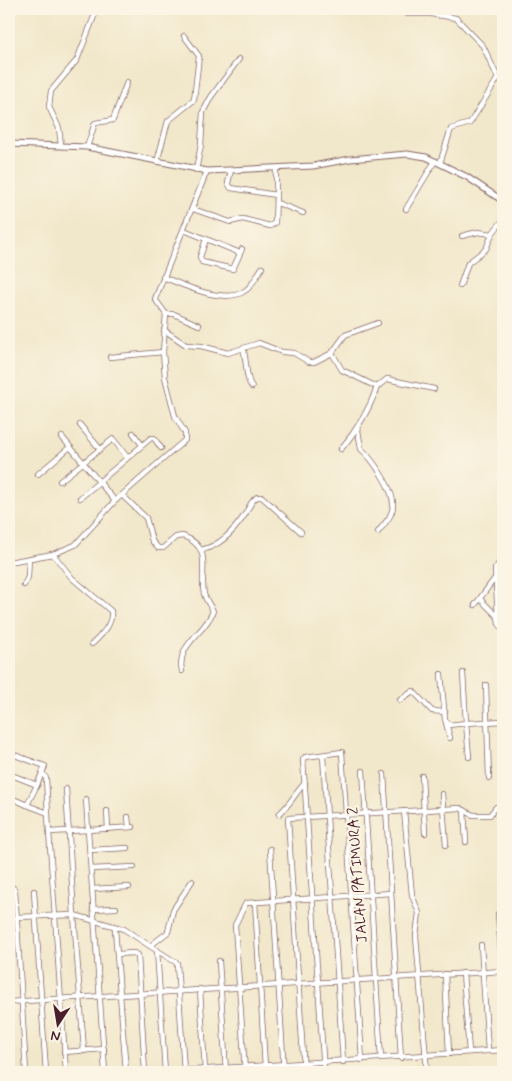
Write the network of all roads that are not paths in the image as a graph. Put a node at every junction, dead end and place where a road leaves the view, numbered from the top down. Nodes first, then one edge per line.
1 (97, 9) edge
2 (396, 9) edge
3 (184, 36) dead end
4 (239, 59) dead end
5 (127, 82) dead end
6 (9, 144) edge
7 (61, 144) junction
8 (87, 147) junction
9 (157, 162) junction
10 (438, 162) junction
11 (197, 165) junction
12 (276, 169) junction
13 (231, 170) junction
14 (207, 171) junction
15 (276, 196) junction
16 (503, 201) edge
17 (277, 204) junction
18 (193, 209) junction
19 (406, 209) dead end
20 (303, 213) dead end
21 (503, 221) edge
22 (184, 230) junction
23 (492, 234) junction
24 (462, 236) dead end
25 (206, 239) junction
26 (262, 268) dead end
27 (162, 277) junction
28 (460, 286) dead end
29 (166, 314) junction
30 (378, 323) dead end
31 (199, 325) dead end
32 (164, 330) junction
33 (244, 348) junction
34 (163, 352) junction
35 (332, 353) junction
36 (110, 357) dead end
37 (252, 387) dead end
38 (377, 387) junction
39 (434, 388) dead end
40 (80, 425) dead end
41 (358, 429) junction
42 (133, 433) dead end
43 (62, 438) dead end
44 (142, 445) junction
45 (70, 447) junction
46 (161, 448) dead end
47 (100, 449) junction
48 (341, 449) dead end
49 (127, 457) junction
50 (83, 463) junction
51 (38, 474) dead end
52 (60, 481) dead end
53 (98, 482) junction
54 (123, 496) junction
55 (80, 498) dead end
56 (115, 501) junction
57 (301, 532) dead end
58 (378, 532) dead end
59 (201, 550) junction
60 (53, 554) junction
61 (29, 558) junction
62 (503, 558) edge
63 (9, 562) edge
64 (495, 578) junction
65 (24, 586) dead end
66 (480, 599) junction
67 (475, 605) dead end
68 (498, 617) junction
69 (503, 629) edge
70 (92, 644) dead end
71 (182, 671) dead end
72 (463, 673) dead end
73 (441, 674) dead end
74 (486, 685) dead end
75 (400, 700) dead end
76 (445, 712) junction
77 (503, 721) edge
78 (487, 722) junction
79 (446, 723) junction
80 (466, 723) junction
81 (450, 738) dead end
82 (9, 753) edge
83 (323, 756) junction
84 (469, 757) dead end
85 (363, 771) dead end
86 (42, 773) junction
87 (9, 774) edge
88 (384, 774) dead end
89 (422, 776) dead end
90 (489, 778) dead end
91 (305, 783) junction
92 (37, 785) junction
93 (66, 788) dead end
94 (442, 794) dead end
95 (9, 797) edge
96 (86, 799) dead end
97 (27, 805) junction
98 (503, 806) edge
99 (443, 809) junction
100 (424, 810) junction
101 (464, 810) junction
102 (107, 811) dead end
103 (404, 811) junction
104 (385, 812) junction
105 (48, 813) junction
106 (366, 813) junction
107 (278, 814) dead end
108 (346, 814) junction
109 (326, 815) junction
110 (307, 816) junction
111 (128, 817) dead end
112 (108, 829) junction
113 (88, 830) junction
114 (68, 831) junction
115 (49, 832) junction
116 (425, 833) dead end
117 (466, 842) dead end
118 (446, 845) dead end
119 (127, 848) dead end
120 (270, 849) dead end
121 (90, 850) junction
122 (134, 867) dead end
123 (91, 869) junction
124 (192, 881) dead end
125 (9, 884) edge
126 (129, 887) dead end
127 (92, 889) junction
128 (34, 891) dead end
129 (371, 893) junction
130 (391, 893) junction
131 (351, 895) junction
132 (332, 896) junction
133 (312, 898) junction
134 (293, 899) junction
135 (274, 900) junction
136 (255, 902) junction
137 (116, 908) dead end
138 (93, 909) junction
139 (498, 914) dead end
140 (55, 915) junction
141 (74, 915) junction
142 (36, 916) junction
143 (16, 917) junction
144 (94, 920) junction
145 (115, 929) dead end
146 (481, 944) dead end
147 (150, 946) junction
148 (157, 950) junction
149 (118, 954) junction
150 (219, 961) dead end
151 (503, 971) edge
152 (482, 972) junction
153 (463, 973) junction
154 (445, 974) junction
155 (420, 975) junction
156 (503, 976) edge
157 (397, 977) junction
158 (376, 978) junction
159 (357, 980) junction
160 (337, 981) junction
161 (318, 982) junction
162 (279, 984) junction
163 (298, 984) junction
164 (259, 986) junction
165 (239, 987) junction
166 (220, 988) junction
167 (200, 989) junction
168 (179, 990) junction
169 (160, 992) junction
170 (140, 993) junction
171 (121, 994) junction
172 (81, 997) junction
173 (101, 997) junction
174 (61, 998) junction
175 (41, 1000) junction
176 (21, 1001) junction
177 (9, 1002) edge
178 (104, 1049) junction
179 (488, 1049) junction
180 (84, 1050) junction
181 (503, 1050) edge
182 (64, 1052) junction
183 (469, 1052) junction
184 (449, 1054) junction
185 (426, 1056) junction
186 (402, 1058) junction
187 (381, 1059) junction
188 (362, 1060) junction
189 (342, 1062) junction
190 (323, 1063) junction
191 (303, 1064) junction
192 (284, 1065) junction
193 (265, 1066) junction
194 (226, 1070) edge
195 (245, 1070) edge
196 (205, 1071) edge
197 (26, 1072) edge
198 (46, 1072) edge
199 (66, 1072) edge
200 (106, 1072) edge
201 (126, 1072) edge
202 (145, 1072) edge
203 (164, 1072) edge
204 (184, 1072) edge
205 (284, 1072) edge
206 (304, 1072) edge
207 (324, 1072) edge
208 (427, 1072) edge

1 - 7 street
2 - 10 street
3 - 9 street
4 - 11 street
5 - 8 street
6 - 7 street
7 - 8 street
8 - 9 street
9 - 11 street
10 - 12 street
10 - 16 street
10 - 19 street
11 - 14 street
12 - 13 street
12 - 15 street
13 - 14 street
13 - 15 street
14 - 18 street
15 - 17 street
17 - 18 street
17 - 20 street
18 - 22 street
21 - 23 street
22 - 25 street
22 - 27 street
23 - 24 street
23 - 28 street
25 - 25 street
26 - 27 street
27 - 29 street
29 - 31 street
29 - 32 street
30 - 35 street
32 - 33 street
32 - 34 street
33 - 35 street
33 - 37 street
34 - 36 street
34 - 54 street
35 - 38 street
38 - 39 street
38 - 41 street
40 - 47 street
41 - 48 street
41 - 58 street
42 - 44 street
43 - 45 street
44 - 46 street
44 - 49 street
45 - 50 street
45 - 51 street
47 - 49 street
47 - 50 street
49 - 53 street
50 - 52 street
50 - 53 street
53 - 55 street
53 - 56 street
54 - 56 street
54 - 59 street
56 - 60 street
57 - 59 street
59 - 71 street
60 - 61 street
60 - 70 street
61 - 63 street
61 - 65 street
62 - 64 street
64 - 66 street
64 - 68 street
66 - 67 street
66 - 68 street
68 - 69 street
72 - 80 street
73 - 76 street
74 - 78 street
75 - 76 street
76 - 79 street
77 - 78 street
78 - 80 street
78 - 90 street
79 - 80 street
79 - 81 street
80 - 84 street
82 - 86 street
83 - 91 street
83 - 108 street
83 - 109 street
85 - 106 street, JALAN PATIMURA 2
86 - 92 street
86 - 105 street
87 - 92 street
88 - 104 street
89 - 100 street
91 - 107 street
91 - 110 street
92 - 97 street
93 - 114 street
94 - 99 street
95 - 97 street
96 - 113 street
97 - 105 street
98 - 101 street
99 - 100 street
99 - 101 street
99 - 118 street
100 - 103 street
100 - 116 street
101 - 117 street
102 - 112 street
103 - 104 street
103 - 155 street
104 - 106 street
104 - 130 street
105 - 115 street
106 - 108 street
106 - 129 street, JALAN PATIMURA 2
108 - 109 street
108 - 131 street
109 - 110 street
109 - 132 street
110 - 133 street
110 - 134 street
111 - 112 street
112 - 113 street
113 - 114 street
113 - 121 street
114 - 115 street
114 - 141 street
115 - 140 street
119 - 121 street
120 - 135 street
121 - 123 street
122 - 123 street
123 - 127 street
124 - 147 street
125 - 143 street
126 - 127 street
127 - 138 street
128 - 142 street
129 - 130 street
129 - 131 street
129 - 158 street, JALAN PATIMURA 2
130 - 157 street
131 - 132 street
131 - 159 street
132 - 133 street
132 - 160 street
133 - 134 street
133 - 161 street
134 - 135 street
134 - 163 street
135 - 136 street
135 - 162 street
136 - 164 street
136 - 165 street
137 - 138 street
138 - 144 street
139 - 151 street
140 - 141 street
140 - 142 street
140 - 174 street
141 - 144 street
141 - 172 street
142 - 143 street
142 - 175 street
143 - 176 street
144 - 147 street
144 - 173 street
145 - 149 street
146 - 152 street
147 - 148 street
148 - 168 street
148 - 169 street
149 - 170 street
149 - 171 street
150 - 166 street
151 - 152 street
151 - 156 street
152 - 153 street
152 - 179 street
153 - 154 street
153 - 183 street
154 - 155 street
154 - 184 street
155 - 157 street
155 - 185 street
157 - 158 street
157 - 186 street
158 - 159 street
158 - 187 street, JALAN PATIMURA 2
159 - 160 street
159 - 188 street
160 - 161 street
160 - 189 street
161 - 163 street
161 - 190 street
162 - 163 street
162 - 164 street
162 - 192 street
163 - 191 street
164 - 165 street
164 - 193 street
165 - 166 street
165 - 195 street
166 - 167 street
166 - 194 street
167 - 168 street
167 - 196 street
168 - 169 street
168 - 204 street
169 - 170 street
169 - 203 street
170 - 171 street
170 - 202 street
171 - 173 street
171 - 201 street
172 - 173 street
172 - 174 street
172 - 180 street
173 - 178 street
174 - 175 street
174 - 182 street
175 - 176 street
175 - 198 street
176 - 177 street
176 - 197 street
178 - 180 street
178 - 200 street
179 - 181 street
179 - 183 street
180 - 182 street
182 - 199 street
183 - 184 street
184 - 185 street
185 - 186 street
185 - 208 street
186 - 187 street
187 - 188 street
188 - 189 street
189 - 190 street
190 - 191 street
190 - 207 street
191 - 192 street
191 - 206 street
192 - 193 street
192 - 205 street
193 - 195 street
194 - 195 street
194 - 196 street
196 - 204 street
203 - 204 street

